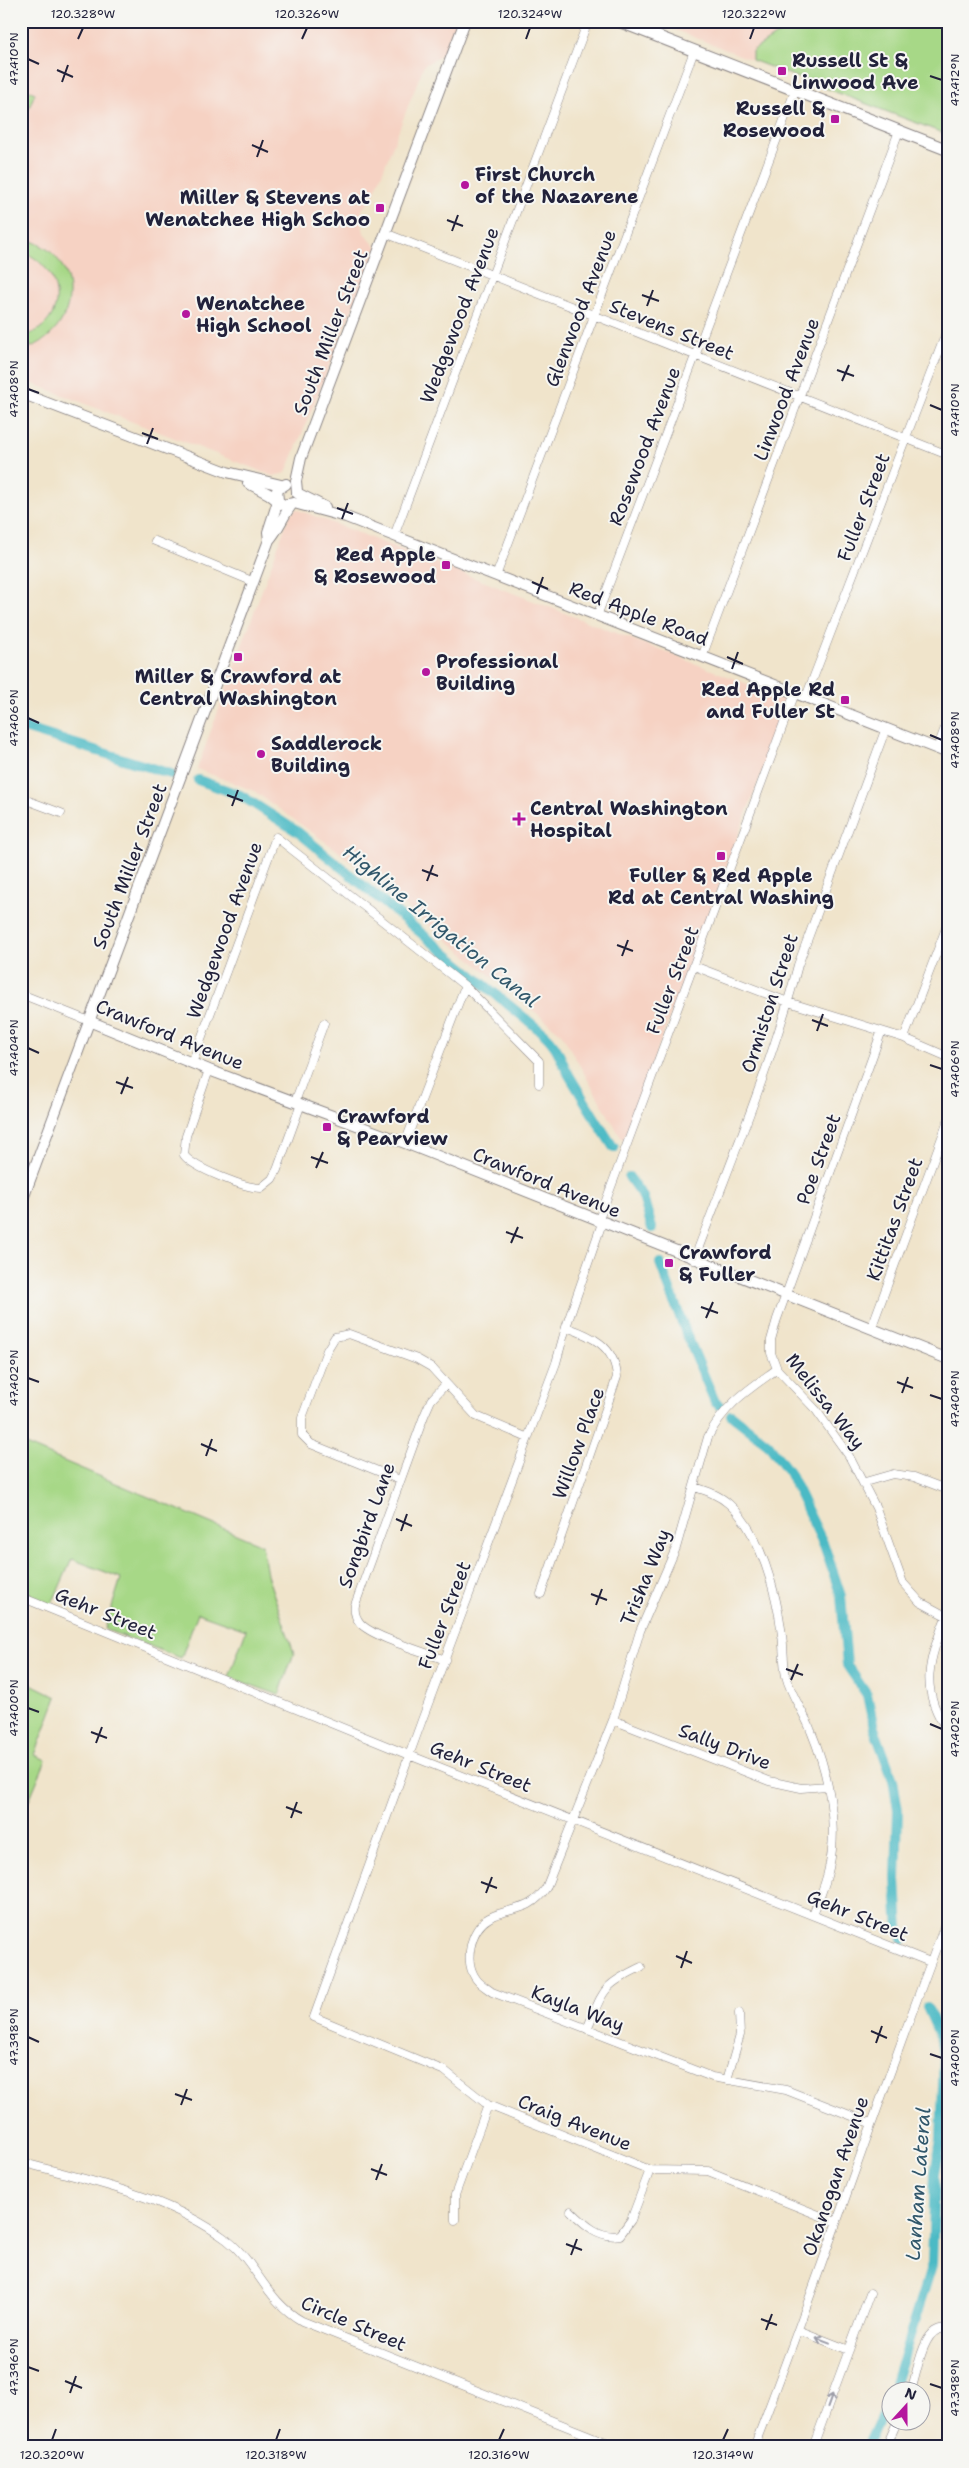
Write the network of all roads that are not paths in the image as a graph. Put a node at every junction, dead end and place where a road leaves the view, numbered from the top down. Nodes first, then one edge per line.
1 (465, 21) edge
2 (588, 21) edge
3 (618, 21) edge
4 (694, 51) junction
5 (795, 91) junction
6 (900, 131) junction
7 (948, 150) edge
8 (386, 234) junction
9 (492, 274) junction
10 (594, 315) junction
11 (948, 328) edge
12 (695, 356) junction
13 (21, 393) edge
14 (800, 398) junction
15 (907, 439) junction
16 (948, 455) edge
17 (301, 458) junction
18 (227, 472) junction
19 (282, 485) junction
20 (295, 498) junction
21 (278, 500) junction
22 (394, 536) junction
23 (269, 540) junction
24 (155, 541) dead end
25 (496, 576) junction
26 (254, 582) junction
27 (598, 616) junction
28 (702, 657) junction
29 (795, 693) junction
30 (806, 698) junction
31 (948, 720) edge
32 (886, 728) junction
33 (937, 749) junction
34 (948, 753) edge
35 (21, 798) edge
36 (61, 813) dead end
37 (948, 924) edge
38 (694, 966) junction
39 (465, 986) junction
40 (21, 994) edge
41 (788, 1002) junction
42 (89, 1021) junction
43 (324, 1023) dead end
44 (881, 1033) junction
45 (904, 1038) junction
46 (948, 1057) edge
47 (192, 1063) junction
48 (209, 1070) junction
49 (539, 1084) dead end
50 (298, 1103) junction
51 (948, 1121) edge
52 (405, 1143) junction
53 (21, 1204) edge
54 (600, 1222) junction
55 (694, 1260) junction
56 (785, 1296) junction
57 (566, 1327) junction
58 (870, 1329) junction
59 (948, 1359) edge
60 (778, 1369) junction
61 (446, 1384) junction
62 (528, 1438) junction
63 (400, 1480) junction
64 (865, 1482) junction
65 (695, 1487) junction
66 (948, 1490) edge
67 (541, 1594) dead end
68 (21, 1597) edge
69 (947, 1614) edge
70 (445, 1660) junction
71 (613, 1720) junction
72 (948, 1731) edge
73 (409, 1755) junction
74 (827, 1786) junction
75 (573, 1820) junction
76 (813, 1914) junction
77 (948, 1917) edge
78 (930, 1962) junction
79 (641, 1967) dead end
80 (739, 2013) dead end
81 (314, 2017) joint
82 (588, 2029) junction
83 (727, 2080) junction
84 (488, 2105) junction
85 (870, 2123) junction
86 (21, 2162) edge
87 (650, 2170) junction
88 (571, 2211) dead end
89 (456, 2220) dead end
90 (836, 2222) junction
91 (870, 2293) dead end
92 (948, 2329) edge
93 (798, 2330) junction
94 (849, 2350) junction
95 (914, 2380) edge
96 (894, 2430) edge
97 (618, 2447) edge
98 (754, 2447) edge
99 (813, 2447) edge
100 (886, 2447) edge

1 - 8 street, South Miller Street
2 - 9 street, Wedgewood Avenue
3 - 4 main road
4 - 5 main road
4 - 10 street, Glenwood Avenue
5 - 6 main road
5 - 12 street, Rosewood Avenue
6 - 7 main road
6 - 14 street, Linwood Avenue
8 - 9 street, Stevens Street
8 - 17 street, South Miller Street
9 - 10 street, Stevens Street
9 - 22 street, Wedgewood Avenue
10 - 12 street, Stevens Street
10 - 25 street, Glenwood Avenue
11 - 15 street, Fuller Street
12 - 14 street, Stevens Street
12 - 27 street, Rosewood Avenue
13 - 18 street
14 - 15 street, Stevens Street
14 - 28 street, Linwood Avenue
15 - 16 street, Stevens Street
15 - 30 street, Fuller Street
17 - 19 street, South Miller Street
17 - 20 street, South Miller Street
18 - 19 street
18 - 21 street
19 - 20 street
19 - 21 street
20 - 21 street
20 - 22 street, Red Apple Road
20 - 23 street, South Miller Street
21 - 23 street, South Miller Street
22 - 25 street, Red Apple Road
23 - 26 street, South Miller Street
24 - 26 street
25 - 27 street, Red Apple Road
26 - 42 street, South Miller Street
27 - 28 street, Red Apple Road
28 - 29 street, Red Apple Road
29 - 30 street, Red Apple Road
29 - 38 street, Fuller Street
30 - 32 street, Red Apple Road
31 - 33 street
32 - 33 street, Red Apple Road
32 - 41 street, Ormiston Street
33 - 34 street, Red Apple Road
35 - 36 street
37 - 45 street
38 - 41 street
38 - 54 street, Fuller Street
39 - 47 street, Wedgewood Avenue
39 - 49 street
39 - 52 street
40 - 42 street, Crawford Avenue
41 - 44 street
41 - 55 street, Ormiston Street
42 - 47 street, Crawford Avenue
42 - 53 street, South Miller Street
43 - 50 street
44 - 45 street
44 - 56 street, Poe Street
45 - 46 street
47 - 48 street, Crawford Avenue
48 - 50 street, Crawford Avenue
48 - 50 street
50 - 52 street, Crawford Avenue
51 - 58 street, Kittitas Street
52 - 54 street, Crawford Avenue
54 - 55 street, Crawford Avenue
54 - 57 street, Fuller Street
55 - 56 street, Crawford Avenue
56 - 58 street, Crawford Avenue
56 - 60 street, Melissa Way
57 - 62 street, Fuller Street
57 - 67 street, Willow Place
58 - 59 street, Crawford Avenue
60 - 64 street, Melissa Way
60 - 65 street, Trisha Way
61 - 62 street
61 - 63 street, Songbird Lane
61 - 63 street
62 - 70 street, Fuller Street
63 - 70 street, Songbird Lane
64 - 66 street
64 - 69 street, Melissa Way
65 - 71 street, Trisha Way
65 - 74 street
68 - 73 street, Gehr Street
69 - 72 street
70 - 73 street, Fuller Street
71 - 74 street, Sally Drive
71 - 75 street, Trisha Way
73 - 75 street, Gehr Street
73 - 81 street, Fuller Street
74 - 76 street
75 - 76 street, Gehr Street
75 - 82 street, Kayla Way
76 - 78 street, Gehr Street
77 - 78 street, Okanogan Avenue
78 - 85 street, Okanogan Avenue
79 - 82 street
80 - 83 street
81 - 84 street, Craig Avenue
82 - 83 street, Kayla Way
83 - 85 street, Kayla Way
84 - 87 street, Craig Avenue
84 - 89 street
85 - 90 street, Okanogan Avenue
86 - 97 street, Circle Street
87 - 88 street
87 - 90 street, Craig Avenue
90 - 93 street, Okanogan Avenue
91 - 94 street
92 - 95 street
94 -> 93 street
93 - 98 street, Okanogan Avenue
99 -> 94 street
96 - 100 street

